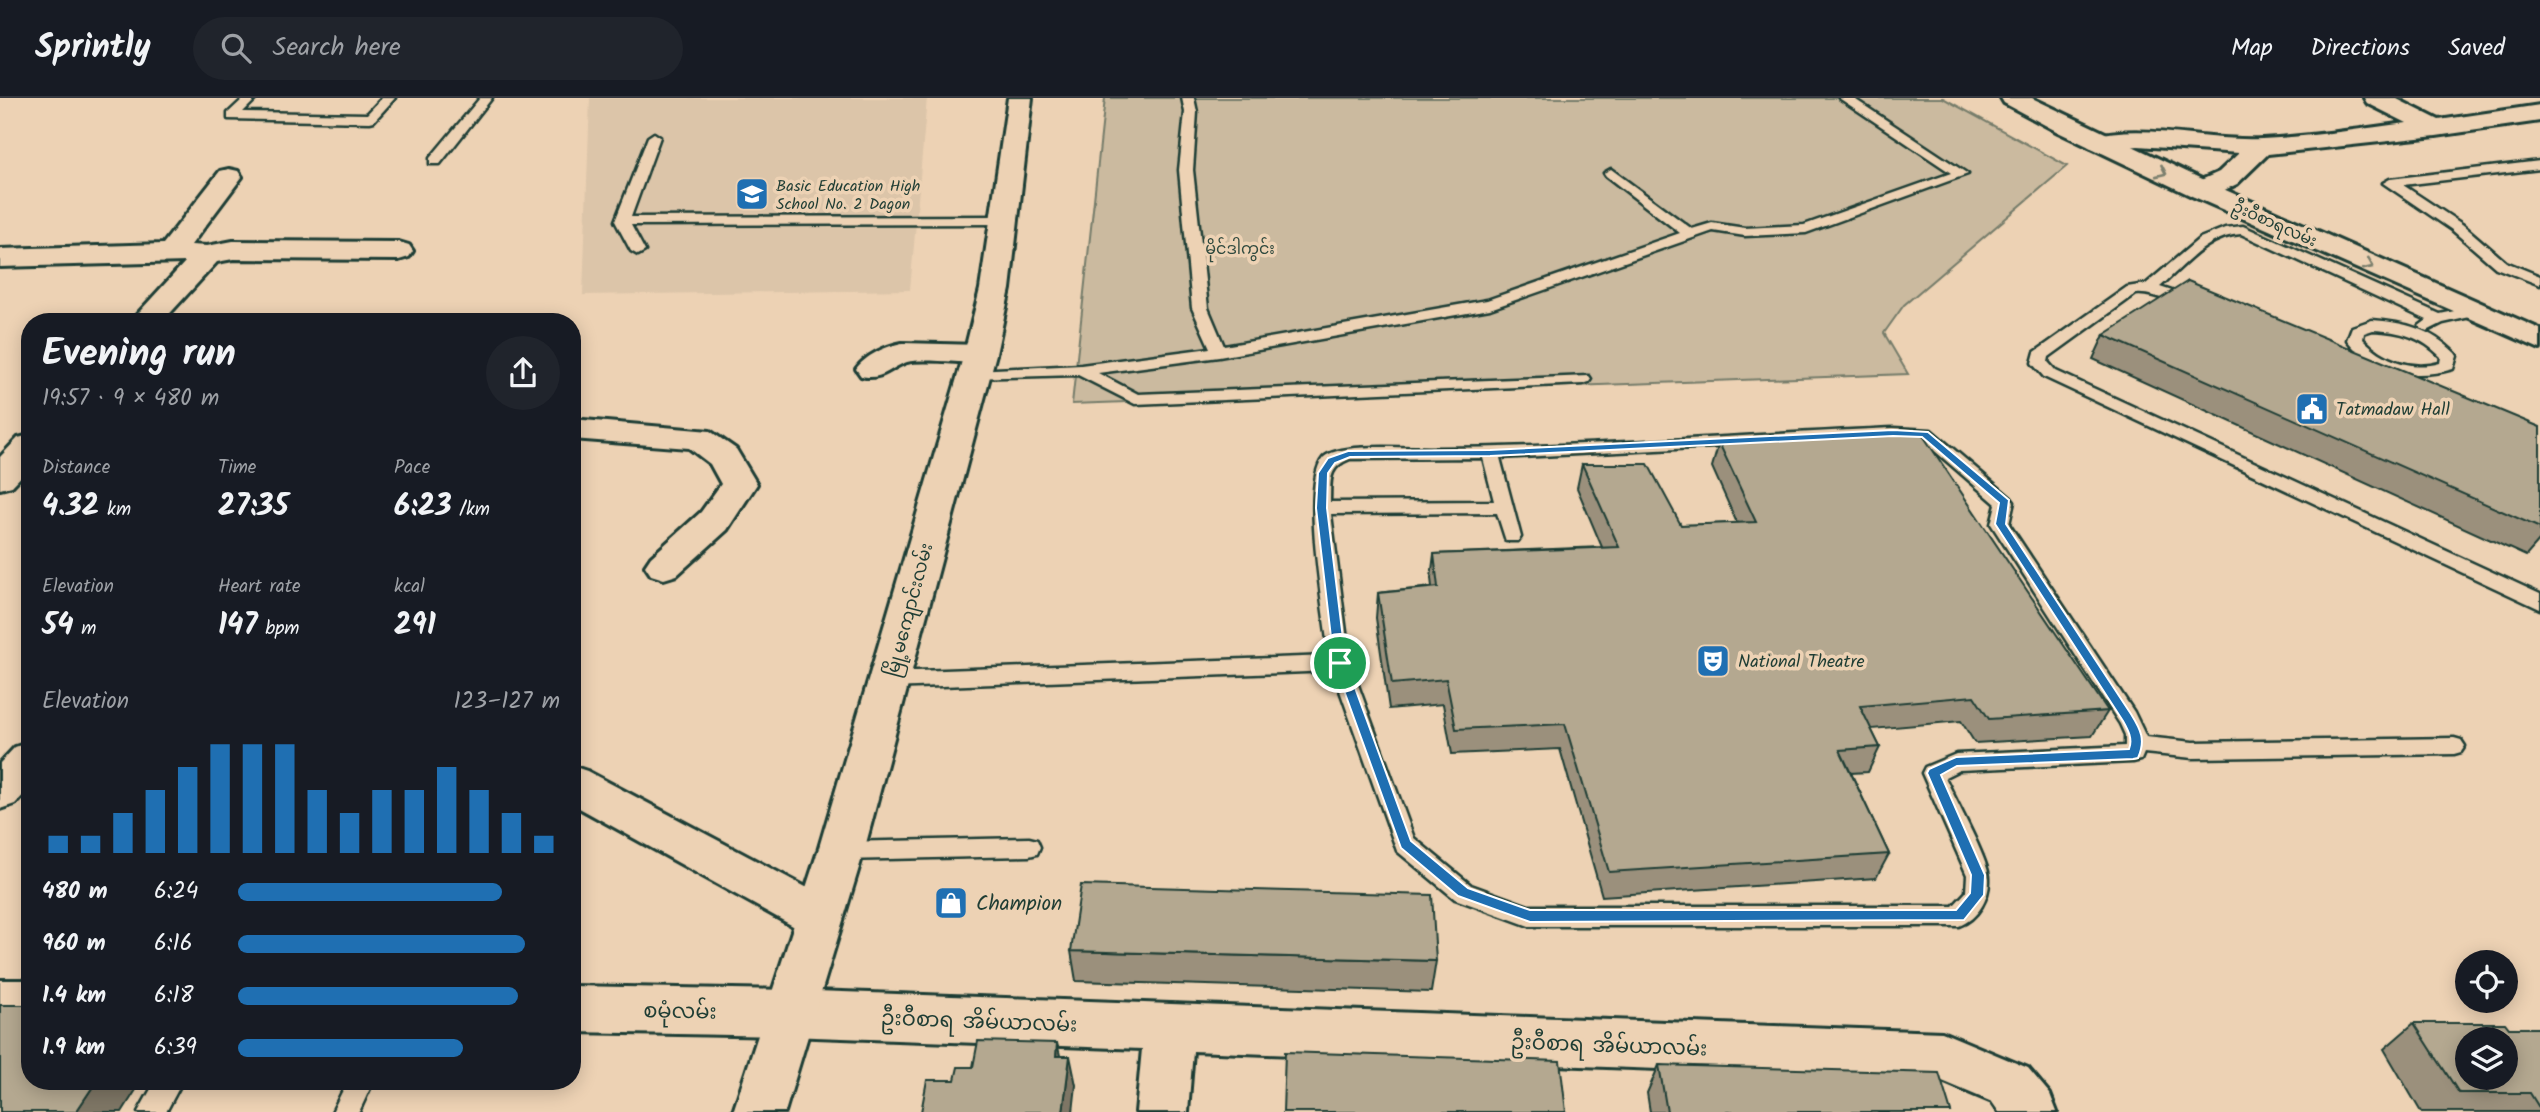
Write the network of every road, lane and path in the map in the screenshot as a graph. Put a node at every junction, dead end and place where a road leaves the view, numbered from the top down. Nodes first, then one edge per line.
1 (251, 98) edge
2 (388, 98) edge
3 (486, 98) edge
4 (1020, 98) edge
5 (1188, 98) edge
6 (1845, 98) edge
7 (2013, 98) edge
8 (2057, 98) edge
9 (2376, 98) edge
10 (2540, 113) edge
11 (2436, 128) junction
12 (654, 137) dead end
13 (2138, 138) junction
14 (2098, 142) junction
15 (2260, 147) junction
16 (435, 161) dead end
17 (2540, 165) edge
18 (2521, 167) junction
19 (1611, 173) dead end
20 (229, 177) dead end
21 (2540, 178) edge
22 (2215, 184) junction
23 (1002, 220) junction
24 (622, 221) junction
25 (1690, 234) junction
26 (399, 251) dead end
27 (638, 251) dead end
28 (172, 252) junction
29 (207, 256) junction
30 (0, 258) edge
31 (2540, 281) edge
32 (2150, 288) junction
33 (2502, 297) junction
34 (2208, 308) edge
35 (2474, 312) junction
36 (153, 313) edge
37 (2540, 313) edge
38 (2438, 318) junction
39 (2418, 332) junction
40 (2540, 341) edge
41 (1219, 352) junction
42 (977, 365) junction
43 (872, 369) dead end
44 (1081, 370) junction
45 (2374, 370) junction
46 (1583, 379) dead end
47 (2401, 387) edge
48 (581, 430) edge
49 (1490, 453) junction
50 (21, 456) edge
51 (0, 478) edge
52 (1504, 507) junction
53 (1321, 508) junction
54 (1512, 537) dead end
55 (664, 566) dead end
56 (2540, 602) edge
57 (1340, 663) junction
58 (890, 680) junction
59 (2137, 744) junction
60 (2454, 746) dead end
61 (21, 769) edge
62 (581, 788) edge
63 (0, 792) edge
64 (1029, 847) dead end
65 (841, 851) junction
66 (819, 917) junction
67 (0, 1002) edge
68 (21, 1002) edge
69 (581, 1009) edge
70 (788, 1013) junction
71 (1169, 1029) junction
72 (164, 1090) edge
73 (356, 1090) edge
74 (151, 1112) edge
75 (345, 1112) edge
76 (759, 1112) edge
77 (1162, 1112) edge
78 (2031, 1112) edge

1 - 2 lane
3 - 16 lane
4 - 23 street, မြို့မကျောင်းလမ်း
5 - 41 lane
6 - 25 lane
7 - 14 street, ဦးဝီစာရလမ်း
8 - 13 street, ဦးဝီစာရလမ်း
9 - 11 street
10 - 11 street
11 - 15 street
12 - 24 lane
13 - 14 street
13 - 15 street
13 - 22 street, ဦးဝီစာရလမ်း
14 -> 22 street, ဦးဝီစာရလမ်း
15 - 22 street
17 - 18 lane
18 - 21 lane
18 - 31 lane
19 - 25 lane
20 - 28 street
22 - 33 street, ဦးဝီစာရလမ်း
22 -> 35 street, ဦးဝီစာရလမ်း
23 - 24 lane
23 - 42 street, မြို့မကျောင်းလမ်း
24 - 27 lane
25 - 41 lane
26 - 29 street
28 - 29 street
28 - 30 street
29 - 36 street
32 - 34 lane
32 - 38 lane
32 - 56 lane
33 - 35 street
33 - 37 street, ဦးဝီစာရလမ်း
35 - 38 lane
35 - 40 street, ဦးဝီစာရလမ်း
38 - 39 lane
39 - 45 lane
39 - 45 lane
41 - 44 lane
42 - 43 street
42 - 44 lane
42 - 58 street, မြို့မကျောင်းလမ်း
44 - 46 lane
45 - 47 lane
48 - 55 street
49 - 52 lane
49 - 53 lane
49 - 59 lane
50 - 51 street
52 - 53 lane
52 - 54 lane
53 - 57 lane
57 - 58 lane
57 - 59 lane
58 - 65 street, မြို့မကျောင်းလမ်း
59 - 60 lane
61 - 63 street
62 - 66 street
64 - 65 lane
65 - 66 street, မြို့မကျောင်းလမ်း
66 - 70 street, မြို့မကျောင်းလမ်း
67 - 68 street
69 - 70 street, စမုံလမ်း
70 - 71 street, ဦးဝီစာရ အိမ်ယာလမ်း
70 - 76 street, မြို့မကျောင်းလမ်း
71 - 77 street
71 - 78 street, ဦးဝီစာရ အိမ်ယာလမ်း
72 - 74 lane
73 - 75 lane

